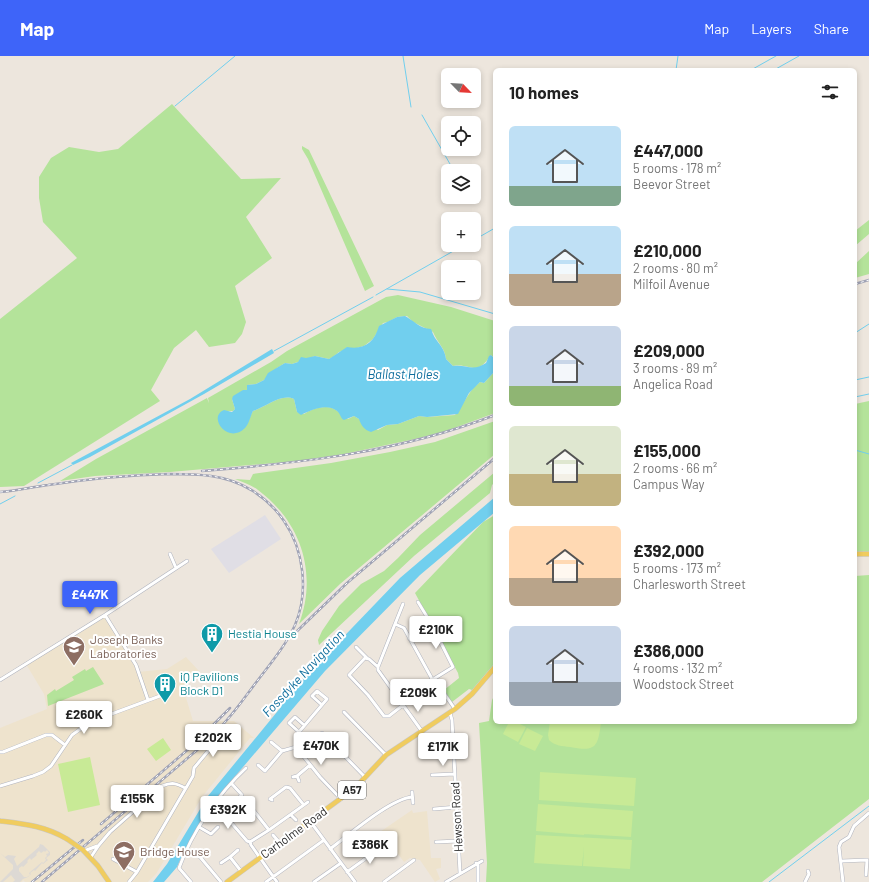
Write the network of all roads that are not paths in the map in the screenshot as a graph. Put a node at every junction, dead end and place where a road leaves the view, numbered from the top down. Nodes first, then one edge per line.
1 (170, 554) dead end
2 (857, 554) edge
3 (869, 554) edge
4 (187, 561) dead end
5 (176, 568) junction
6 (418, 602) dead end
7 (403, 604) dead end
8 (105, 615) junction
9 (395, 624) junction
10 (432, 625) junction
11 (409, 638) junction
12 (356, 647) dead end
13 (367, 658) junction
14 (378, 667) junction
15 (493, 669) edge
16 (0, 680) edge
17 (432, 680) junction
18 (443, 692) dead end
19 (168, 693) dead end
20 (148, 700) junction
21 (322, 705) junction
22 (403, 705) junction
23 (455, 709) junction
24 (344, 712) dead end
25 (450, 713) junction
26 (304, 725) junction
27 (237, 727) dead end
28 (421, 730) junction
29 (299, 732) junction
30 (322, 733) dead end
31 (271, 742) dead end
32 (65, 745) junction
33 (296, 747) junction
34 (282, 751) junction
35 (0, 752) edge
36 (386, 755) junction
37 (258, 765) dead end
38 (310, 765) junction
39 (246, 768) dead end
40 (265, 770) junction
41 (270, 774) dead end
42 (455, 774) junction
43 (432, 775) dead end
44 (365, 777) junction
45 (299, 781) dead end
46 (232, 784) junction
47 (0, 786) edge
48 (185, 788) junction
49 (412, 792) dead end
50 (412, 797) junction
51 (341, 799) junction
52 (272, 800) dead end
53 (235, 801) dead end
54 (308, 802) dead end
55 (413, 803) dead end
56 (215, 804) junction
57 (303, 806) junction
58 (457, 807) junction
59 (434, 808) dead end
60 (254, 812) dead end
61 (869, 813) edge
62 (291, 815) junction
63 (296, 820) dead end
64 (1, 821) edge
65 (310, 821) junction
66 (199, 827) junction
67 (218, 827) dead end
68 (269, 830) junction
69 (211, 834) junction
70 (273, 835) dead end
71 (207, 838) dead end
72 (324, 840) junction
73 (458, 841) junction
74 (250, 842) junction
75 (436, 842) dead end
76 (280, 843) junction
77 (99, 845) junction
78 (384, 846) dead end
79 (330, 848) junction
80 (84, 850) junction
81 (186, 850) junction
82 (238, 850) dead end
83 (230, 856) junction
84 (869, 856) edge
85 (91, 857) junction
86 (260, 858) junction
87 (113, 859) dead end
88 (414, 860) dead end
89 (867, 860) junction
90 (482, 861) dead end
91 (842, 861) junction
92 (221, 863) dead end
93 (341, 863) junction
94 (476, 863) junction
95 (241, 871) junction
96 (808, 871) dead end
97 (137, 872) junction
98 (347, 872) junction
99 (460, 873) junction
100 (866, 875) dead end
101 (273, 876) junction
102 (109, 882) edge
103 (129, 882) edge
104 (191, 882) edge
105 (220, 882) edge
106 (227, 882) edge
107 (266, 882) edge
108 (277, 882) edge
109 (314, 882) edge
110 (355, 882) edge
111 (384, 882) edge
112 (446, 882) edge
113 (478, 882) edge
114 (805, 882) edge
115 (843, 882) edge

1 - 5 street
2 - 3 main road
4 - 5 street
5 - 8 street
6 - 10 street
7 - 9 street
8 - 16 street
8 - 20 street
9 - 11 street
9 - 14 street
10 - 11 street
10 - 17 street
11 - 17 street
12 - 13 street
13 - 14 street
13 - 22 street
14 - 22 street
15 - 23 main road, Carholme Road / A57
17 - 22 street
18 - 23 street
19 - 20 street
20 - 32 street
21 - 21 street
21 - 26 street
22 - 28 street
23 - 25 main road, Carholme Road / A57
24 - 36 street
25 - 28 main road, Carholme Road / A57
25 - 42 street, Hewson Road
26 - 29 street
26 - 29 street
27 - 48 street
28 - 36 main road, Carholme Road / A57
29 - 33 street
30 - 44 street
31 - 34 street
32 - 35 street
32 - 47 street
33 - 34 street
33 - 38 street
34 - 40 street
36 - 44 main road, Carholme Road / A57
37 - 40 street
38 - 45 street
38 - 51 street
39 - 46 street
40 - 41 street
42 - 43 street
42 - 58 street, Hewson Road
44 - 51 main road, Carholme Road / A57
46 - 53 street
46 - 56 street
48 - 77 street
48 - 97 street
49 - 50 street
50 - 55 street
50 - 79 street
51 - 65 main road, Carholme Road / A57
52 - 57 street
54 - 57 street
56 - 66 street
56 - 74 street
57 - 62 street
58 - 59 street
58 - 73 street, Hewson Road
60 - 68 street
61 - 91 street
62 - 63 street
62 - 68 street
64 - 80 main road, bridge
65 - 72 street
65 - 76 main road, Carholme Road / A57
66 - 69 street
66 - 81 street
67 - 69 street
68 - 74 street
69 - 71 street
70 - 76 street
72 - 79 street
72 - 101 street
73 - 75 street
73 - 99 street, Hewson Road
74 - 86 street
76 - 86 main road, Carholme Road / A57
77 - 80 street
77 - 85 street
78 - 98 street
79 - 93 street
80 - 85 main road
81 - 104 street
81 - 105 street
82 - 83 street
83 - 92 street
83 - 95 street
84 - 89 street
85 - 102 main road
86 - 95 main road, Carholme Road / A57
86 - 101 street
87 - 97 street
88 - 111 street
89 - 91 street
89 - 100 street
90 - 94 street
91 - 115 street
93 - 98 street
93 - 109 street
94 - 99 street
94 - 113 street
95 - 106 main road, Carholme Road / A57
96 - 114 street
97 - 103 street
98 - 110 street
99 - 112 street
101 - 107 street
101 - 108 street

